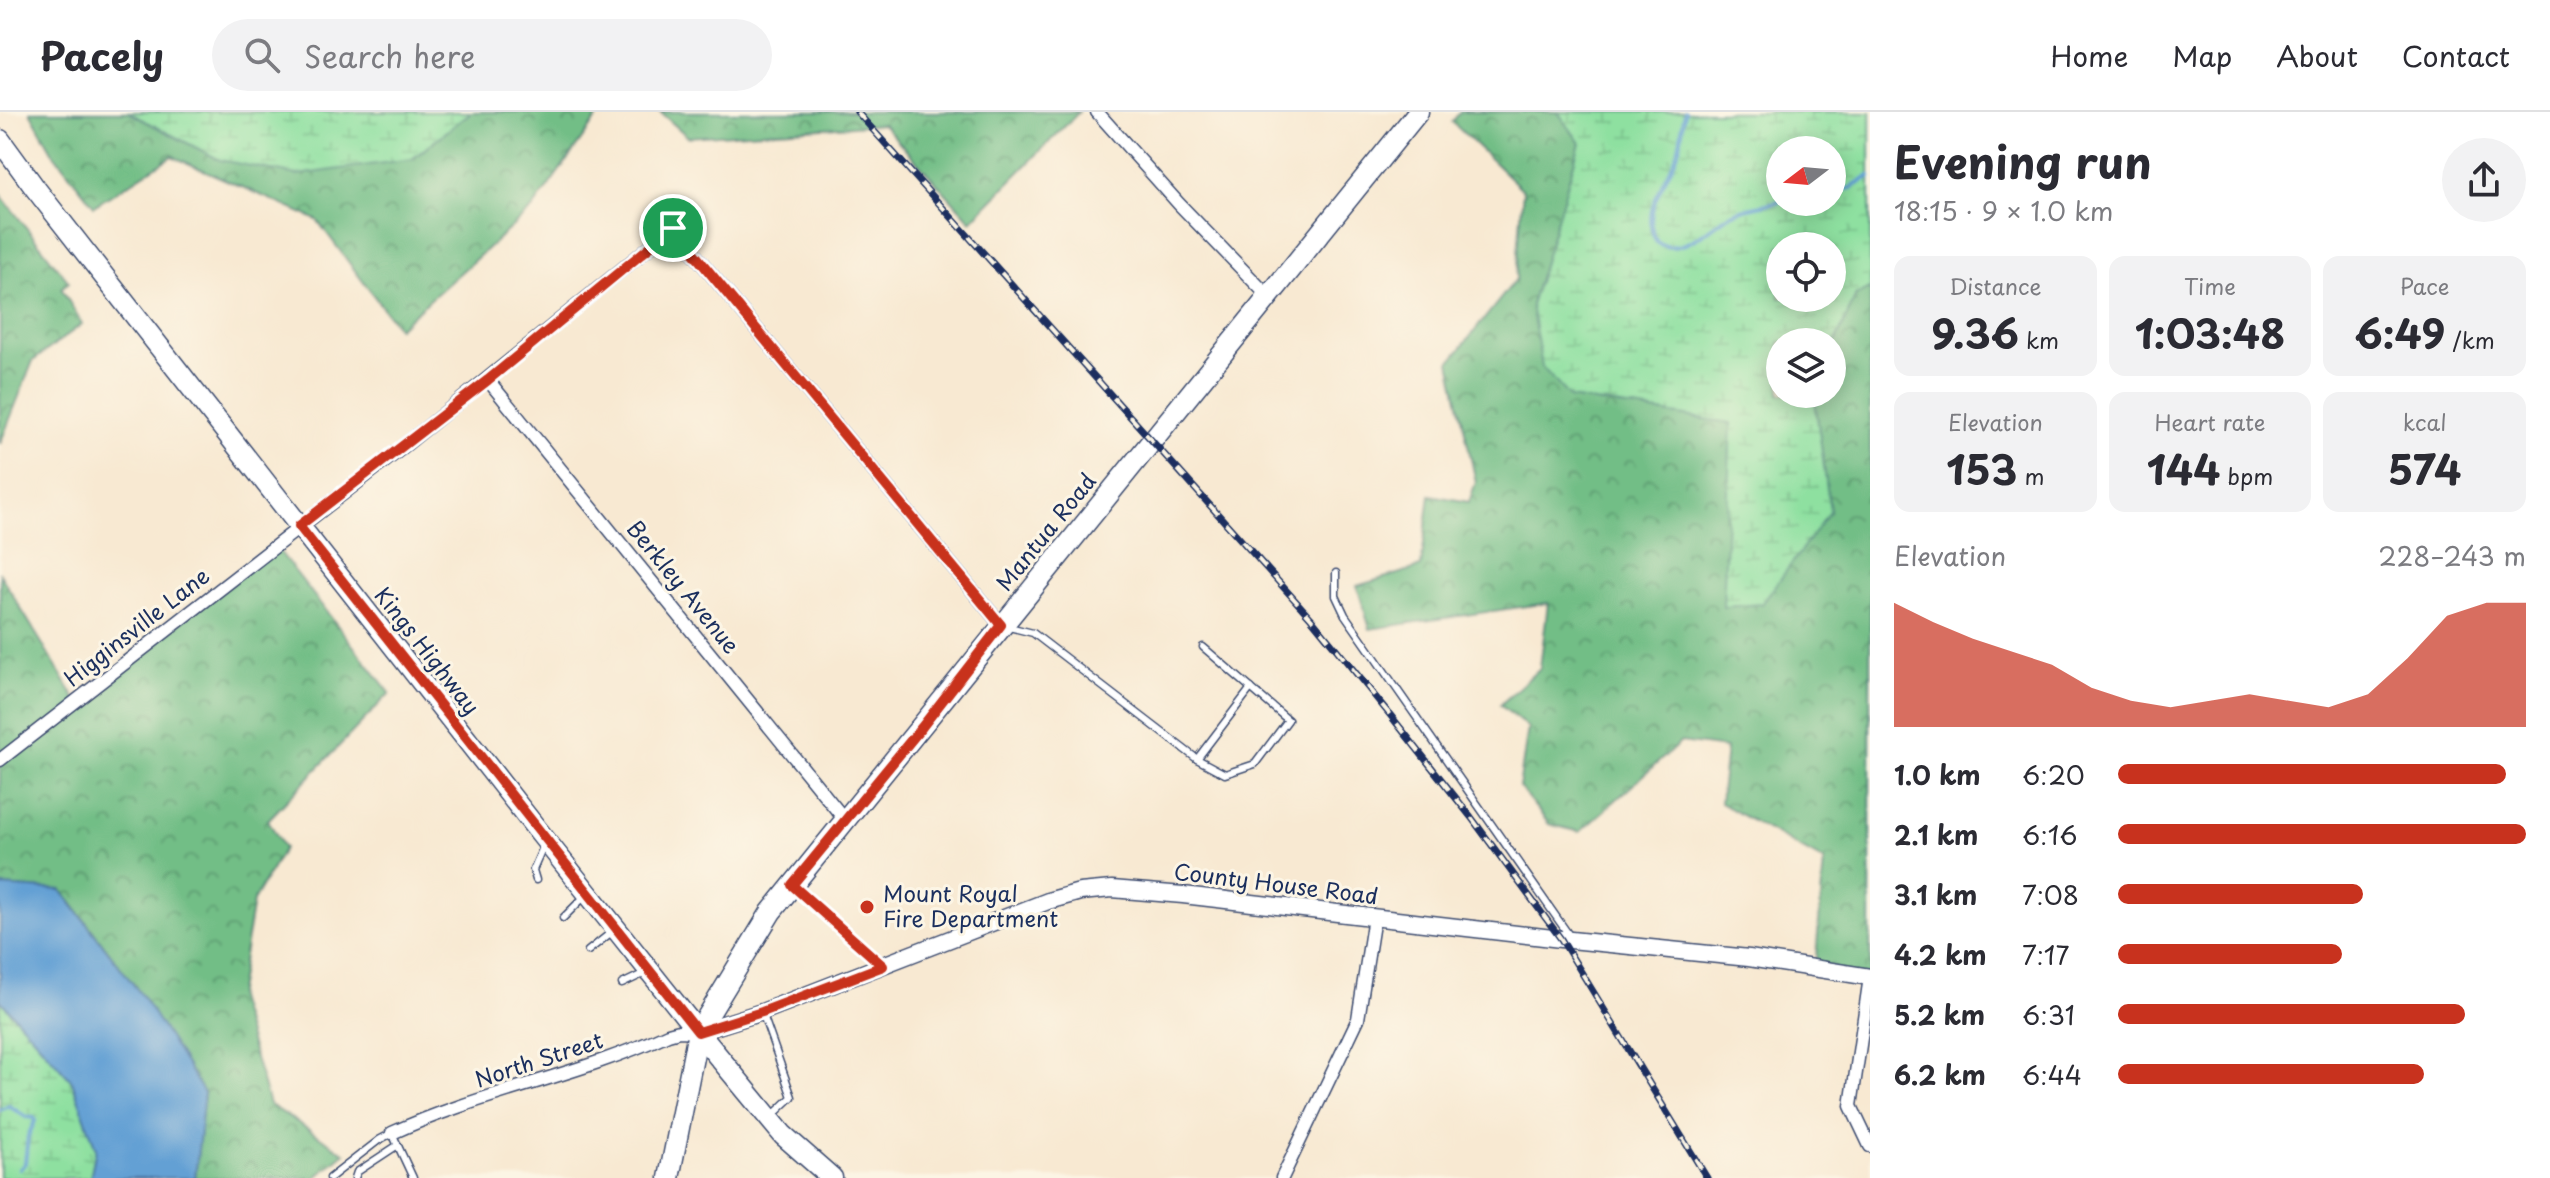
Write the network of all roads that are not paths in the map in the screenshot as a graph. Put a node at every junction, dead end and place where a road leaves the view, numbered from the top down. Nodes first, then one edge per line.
1 (1097, 112) edge
2 (1418, 112) edge
3 (0, 140) edge
4 (1268, 296) junction
5 (488, 380) junction
6 (299, 526) junction
7 (1336, 573) dead end
8 (1001, 625) junction
9 (1203, 647) dead end
10 (1251, 688) junction
11 (1197, 759) junction
12 (0, 760) edge
13 (845, 820) junction
14 (546, 841) junction
15 (536, 880) dead end
16 (792, 885) junction
17 (587, 893) junction
18 (1374, 917) junction
19 (563, 918) dead end
20 (616, 929) junction
21 (1573, 941) junction
22 (588, 951) dead end
23 (883, 966) junction
24 (649, 971) junction
25 (1870, 977) edge
26 (622, 984) dead end
27 (762, 1012) junction
28 (698, 1032) junction
29 (769, 1119) junction
30 (395, 1139) junction
31 (1870, 1146) edge
32 (330, 1178) edge
33 (355, 1178) edge
34 (413, 1178) edge
35 (669, 1178) edge
36 (832, 1178) edge
37 (1282, 1178) edge

1 - 4 street
2 - 4 main road, Mantua Road
3 - 6 main road, Kings Highway
4 - 8 main road, Mantua Road
5 - 6 street, Higginsville Lane
5 - 8 street, Higginsville Lane
5 - 13 street, Berkley Avenue
6 - 12 street, Higginsville Lane
6 - 14 main road, Kings Highway
7 - 21 lane
8 - 11 lane
8 - 13 main road, Mantua Road
9 - 10 lane
10 - 11 lane
10 - 11 lane
13 - 16 main road, Mantua Road
14 - 15 lane
14 - 17 main road, Kings Highway
16 - 23 lane
16 - 28 main road, Mantua Road
17 - 19 lane
17 - 20 main road, Kings Highway
18 - 21 street, County House Road
18 - 23 street, County House Road
18 - 37 street
20 - 22 lane
20 - 24 main road, Kings Highway
21 - 25 street, County House Road
23 - 27 street, County House Road
24 - 26 lane
24 - 28 main road, Kings Highway
25 - 31 street
27 - 28 street, County House Road
27 - 29 lane
28 - 29 main road, Kings Highway
28 - 30 street, North Street
28 - 35 main road, Mantua Road
29 - 36 main road, Kings Highway
30 - 32 lane
30 - 33 lane
30 - 34 lane

